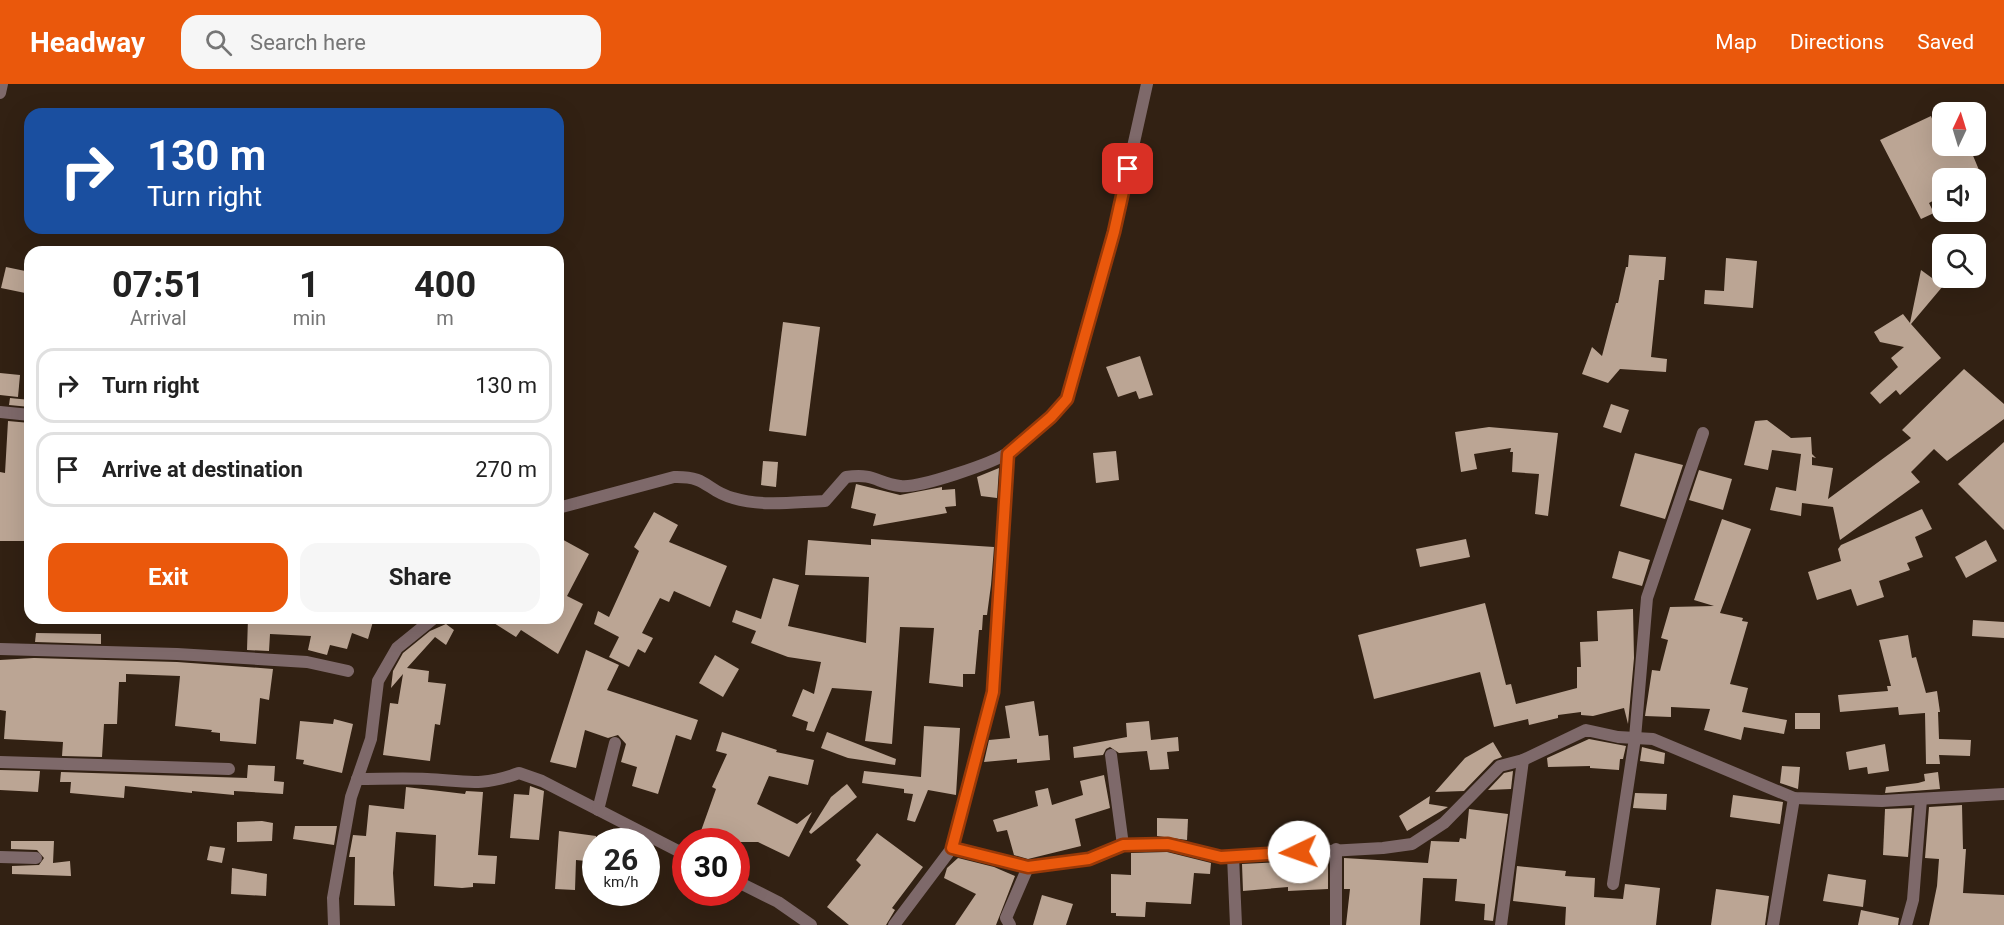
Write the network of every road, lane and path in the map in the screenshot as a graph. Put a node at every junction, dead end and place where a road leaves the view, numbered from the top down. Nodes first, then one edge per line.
1 (2, 84) edge
2 (1147, 84) edge
3 (0, 93) edge
4 (0, 412) edge
5 (24, 414) edge
6 (1703, 433) dead end
7 (1008, 454) junction
8 (564, 506) edge
9 (427, 624) edge
10 (0, 649) edge
11 (348, 671) dead end
12 (1635, 738) junction
13 (615, 743) dead end
14 (1111, 755) dead end
15 (1523, 759) junction
16 (0, 762) edge
17 (230, 769) dead end
18 (357, 779) junction
19 (2004, 795) edge
20 (1794, 798) junction
21 (1921, 799) junction
22 (598, 810) junction
23 (1123, 845) junction
24 (672, 848) edge
25 (952, 848) junction
26 (1336, 849) junction
27 (1233, 856) junction
28 (0, 858) edge
29 (36, 858) dead end
30 (1028, 867) junction
31 (1613, 884) dead end
32 (750, 888) edge
33 (334, 925) edge
34 (811, 925) edge
35 (894, 925) edge
36 (1010, 925) edge
37 (1236, 925) edge
38 (1336, 925) edge
39 (1501, 925) edge
40 (1773, 925) edge
41 (1906, 925) edge

1 - 3 street
2 - 7 street
4 - 5 street
6 - 12 street
7 - 8 street
7 - 25 street
9 - 18 street
10 - 11 street
12 - 15 street
12 - 20 street
12 - 31 street
13 - 22 street
14 - 23 street
15 - 26 street
15 - 39 street
16 - 17 street
18 - 22 street
18 - 33 street
19 - 21 street
20 - 21 street
20 - 40 street
21 - 41 street
22 - 24 street
23 - 27 street
23 - 30 street
25 - 30 street
25 - 35 street
26 - 27 street
26 - 38 street
27 - 37 street
28 - 29 street
30 - 36 street
32 - 34 street

